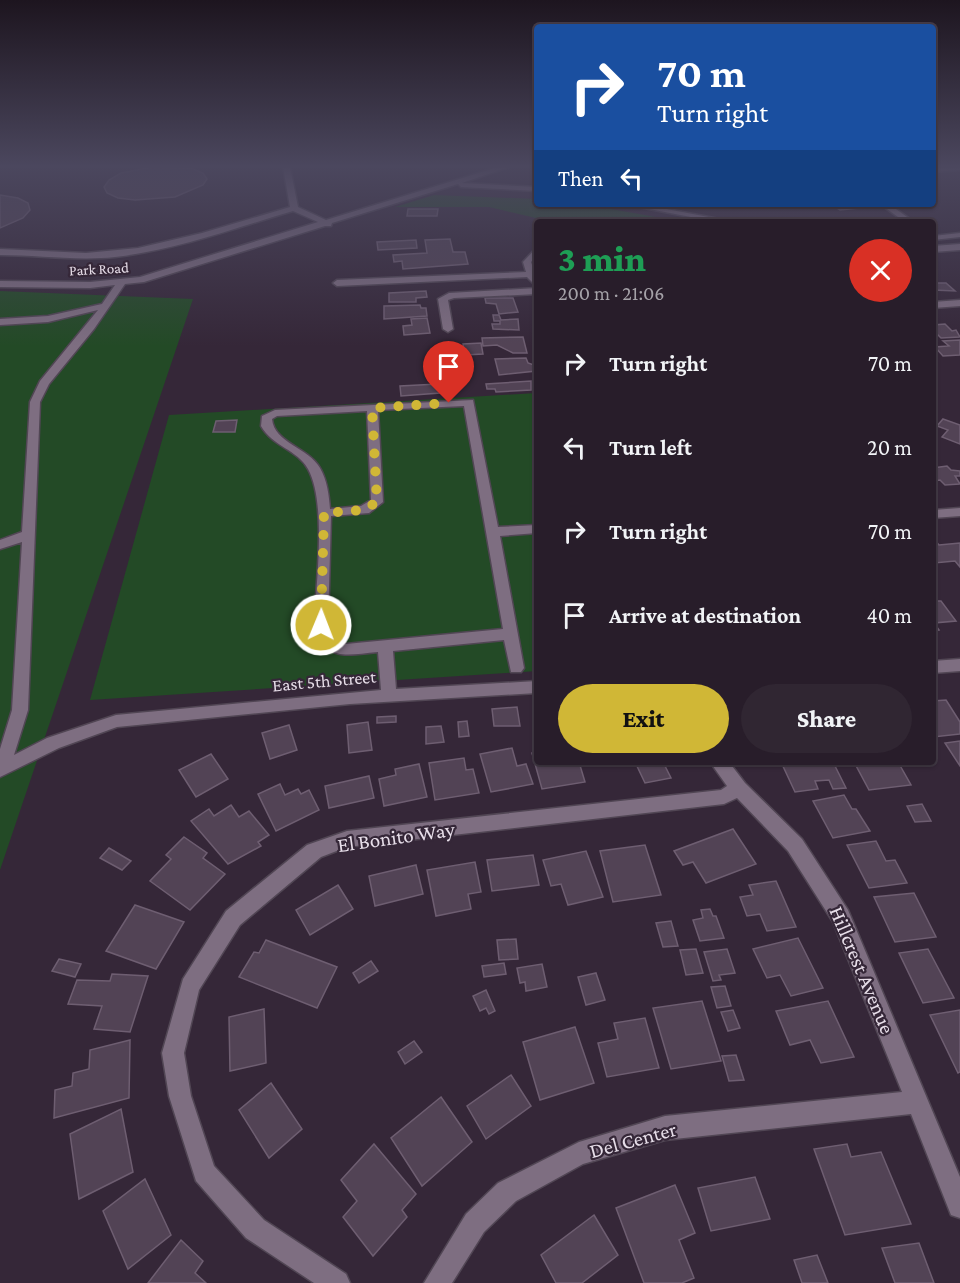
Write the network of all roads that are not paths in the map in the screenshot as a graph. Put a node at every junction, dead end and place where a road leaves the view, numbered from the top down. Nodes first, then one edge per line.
1 (226, 227) edge
2 (319, 227) edge
3 (960, 235) edge
4 (936, 238) edge
5 (960, 247) edge
6 (936, 249) edge
7 (0, 252) edge
8 (534, 254) edge
9 (530, 274) junction
10 (121, 283) junction
11 (337, 283) dead end
12 (534, 283) edge
13 (0, 284) edge
14 (534, 290) edge
15 (936, 305) edge
16 (104, 306) junction
17 (957, 306) edge
18 (0, 322) edge
19 (448, 329) dead end
20 (372, 408) junction
21 (960, 512) edge
22 (324, 513) junction
23 (936, 514) edge
24 (534, 529) edge
25 (493, 532) junction
26 (26, 535) junction
27 (0, 545) edge
28 (511, 634) junction
29 (385, 648) junction
30 (959, 666) edge
31 (936, 667) edge
32 (516, 668) dead end
33 (534, 687) edge
34 (389, 695) junction
35 (721, 765) edge
36 (0, 770) edge
37 (739, 788) junction
38 (918, 1102) junction
39 (960, 1206) edge
40 (337, 1283) edge
41 (437, 1283) edge

1 - 7 street
2 - 10 street, Park Road
3 - 4 street
5 - 6 street
8 - 9 street
9 - 11 street
9 - 12 street
10 - 13 street, Park Road
10 - 16 street
14 - 19 street
15 - 17 street
16 - 18 street
16 - 26 street
20 - 22 street
20 - 22 street
20 - 25 street
21 - 23 street
22 - 29 street
24 - 25 street
25 - 28 street
26 - 27 street
26 - 36 street
28 - 29 street
28 - 32 street
29 - 34 street
30 - 31 street
33 - 34 street, East 5th Street
34 - 36 street, East 5th Street
35 - 37 street, Hillcrest Avenue
37 - 38 street, Hillcrest Avenue
37 - 40 street, El Bonito Way
38 - 39 street, Hillcrest Avenue
38 - 41 street, Del Center

